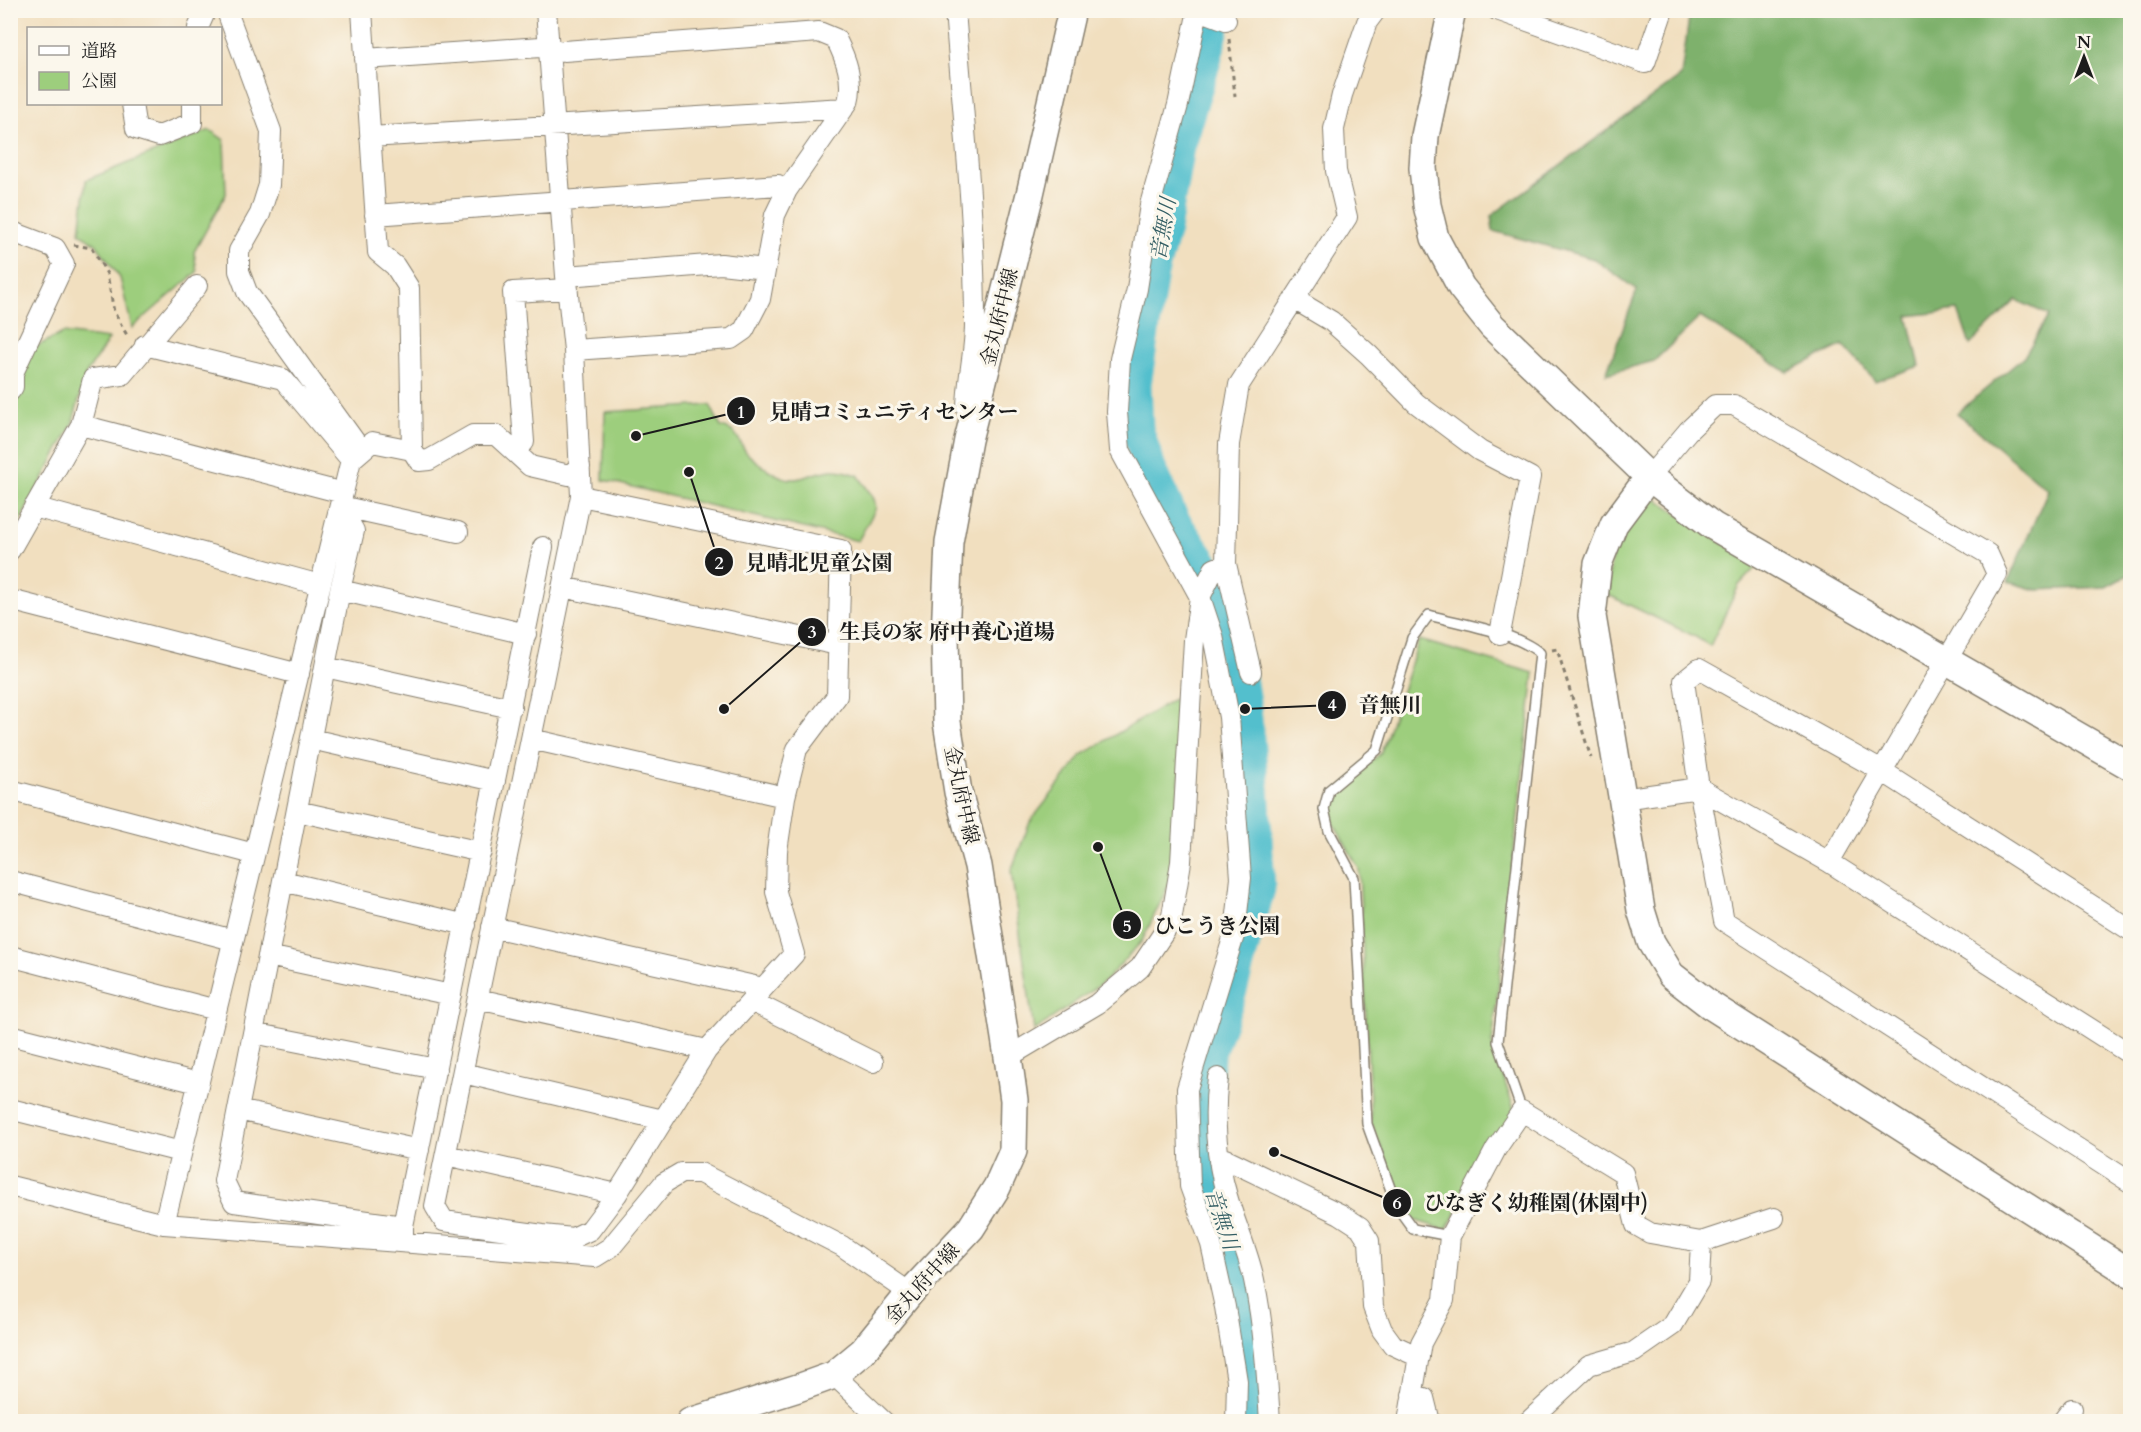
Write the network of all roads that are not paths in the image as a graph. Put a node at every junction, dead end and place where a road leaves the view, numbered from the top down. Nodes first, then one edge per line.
1 (206, 10) edge
2 (230, 10) edge
3 (362, 10) edge
4 (546, 10) edge
5 (955, 10) edge
6 (1072, 10) edge
7 (1198, 10) edge
8 (1376, 10) edge
9 (1452, 10) edge
10 (1497, 10) edge
11 (1663, 10) edge
12 (1226, 20) road end
13 (198, 27) edge
14 (549, 49) junction
15 (365, 59) junction
16 (132, 105) edge
17 (192, 105) edge
18 (844, 108) junction
19 (555, 126) junction
20 (370, 137) junction
21 (787, 190) junction
22 (562, 202) junction
23 (375, 215) junction
24 (10, 231) edge
25 (765, 269) junction
26 (567, 282) junction
27 (197, 286) dead end
28 (1294, 299) junction
29 (145, 345) junction
30 (574, 350) junction
31 (10, 391) edge
32 (81, 425) junction
33 (968, 440) junction
34 (412, 450) junction
35 (515, 452) junction
36 (356, 455) junction
37 (580, 467) junction
38 (1649, 477) junction
39 (581, 496) junction
40 (342, 499) junction
41 (34, 507) junction
42 (458, 532) dead end
43 (543, 547) dead end
44 (10, 550) edge
45 (1220, 567) junction
46 (320, 585) junction
47 (562, 587) junction
48 (340, 590) junction
49 (1200, 597) junction
50 (10, 600) edge
51 (526, 634) junction
52 (1500, 634) junction
53 (838, 645) junction
54 (1946, 660) junction
55 (325, 667) junction
56 (1251, 672) dead end
57 (298, 674) junction
58 (511, 708) junction
59 (531, 739) junction
60 (311, 740) junction
61 (2130, 766) edge
62 (1882, 771) junction
63 (495, 781) junction
64 (1700, 788) junction
65 (10, 790) edge
66 (785, 796) junction
67 (1622, 799) junction
68 (297, 811) junction
69 (481, 852) junction
70 (254, 854) junction
71 (1829, 862) junction
72 (10, 881) edge
73 (283, 881) junction
74 (466, 925) junction
75 (492, 927) junction
76 (2130, 930) edge
77 (233, 940) junction
78 (10, 956) edge
79 (268, 956) junction
80 (451, 995) junction
81 (757, 995) junction
82 (478, 999) junction
83 (216, 1010) junction
84 (253, 1032) junction
85 (10, 1035) edge
86 (707, 1050) junction
87 (2130, 1054) edge
88 (1008, 1057) junction
89 (873, 1062) dead end
90 (436, 1069) junction
91 (463, 1073) junction
92 (1218, 1078) dead end
93 (198, 1083) junction
94 (10, 1108) edge
95 (238, 1110) junction
96 (1522, 1111) junction
97 (663, 1120) junction
98 (419, 1150) junction
99 (181, 1152) junction
100 (446, 1155) junction
101 (1219, 1161) junction
102 (2130, 1182) edge
103 (10, 1186) edge
104 (617, 1194) junction
105 (1774, 1218) dead end
106 (164, 1224) junction
107 (403, 1235) junction
108 (1450, 1236) junction
109 (1701, 1242) junction
110 (543, 1245) junction
111 (2130, 1273) edge
112 (910, 1293) junction
113 (1419, 1357) junction
114 (834, 1375) junction
115 (1412, 1395) junction
116 (690, 1422) edge
117 (884, 1422) edge
118 (1236, 1422) edge
119 (1270, 1422) edge
120 (1408, 1422) edge
121 (1430, 1422) edge
122 (1528, 1422) edge

1 - 13 street
2 - 36 street
3 - 15 street
4 - 14 street
5 - 33 street
6 - 33 street, 金丸府中線
7 - 12 street
7 - 49 street
8 - 28 street
9 - 38 street
10 - 11 street
14 - 15 street
14 - 18 street
14 - 19 street
15 - 20 street
16 - 17 street
18 - 19 street
18 - 21 street
19 - 20 street
19 - 22 street
20 - 23 street
21 - 22 street
21 - 25 street
22 - 23 street
22 - 26 street
23 - 34 street
24 - 31 street
25 - 26 street
25 - 30 street
26 - 30 street
26 - 35 street
27 - 29 street
28 - 45 street
28 - 52 street
29 - 32 street
29 - 36 street
30 - 37 street
32 - 40 street
32 - 41 street
33 - 88 street, 金丸府中線
34 - 35 street
34 - 36 street
35 - 37 street
36 - 40 street
37 - 39 street
38 - 54 street
38 - 54 street
38 - 67 street
39 - 47 street
39 - 53 street
40 - 42 street
40 - 46 street
40 - 48 street
41 - 44 street
41 - 46 street
43 - 51 street
45 - 49 street
45 - 56 street
46 - 57 street
47 - 53 street
47 - 59 street
48 - 51 street
48 - 55 street
49 - 88 street
49 - 118 street
50 - 57 street
51 - 58 street
52 - 96 lane
52 - 108 lane
53 - 66 street
54 - 61 street
54 - 62 street
55 - 58 street
55 - 60 street
57 - 70 street
58 - 63 street
59 - 66 street
59 - 75 street
60 - 63 street
60 - 68 street
62 - 64 street
62 - 71 street
62 - 76 street
63 - 69 street
64 - 67 street
64 - 71 street
64 - 102 street
65 - 70 street
66 - 81 street
67 - 111 street
68 - 69 street
68 - 73 street
69 - 74 street
70 - 77 street
71 - 87 street
72 - 77 street
73 - 74 street
73 - 79 street
74 - 80 street
75 - 81 street
75 - 82 street
77 - 83 street
78 - 83 street
79 - 80 street
79 - 84 street
80 - 90 street
81 - 86 street
81 - 89 street
82 - 86 street
82 - 91 street
83 - 93 street
84 - 90 street
84 - 95 street
85 - 93 street
86 - 97 street
88 - 112 street, 金丸府中線
90 - 98 street
91 - 97 street
91 - 100 street
92 - 101 street
93 - 99 street
94 - 99 street
95 - 98 street
95 - 107 street
96 - 108 street
96 - 109 street
97 - 104 street
98 - 107 street
99 - 106 street
100 - 104 street
100 - 110 street
101 - 113 street
101 - 119 street
103 - 106 street
104 - 110 street
105 - 109 street
106 - 107 street
107 - 110 street
108 - 113 street
109 - 122 street
110 - 112 street
112 - 114 street, 金丸府中線
113 - 115 street
114 - 116 street, 金丸府中線
114 - 117 street
115 - 120 street
115 - 121 street

